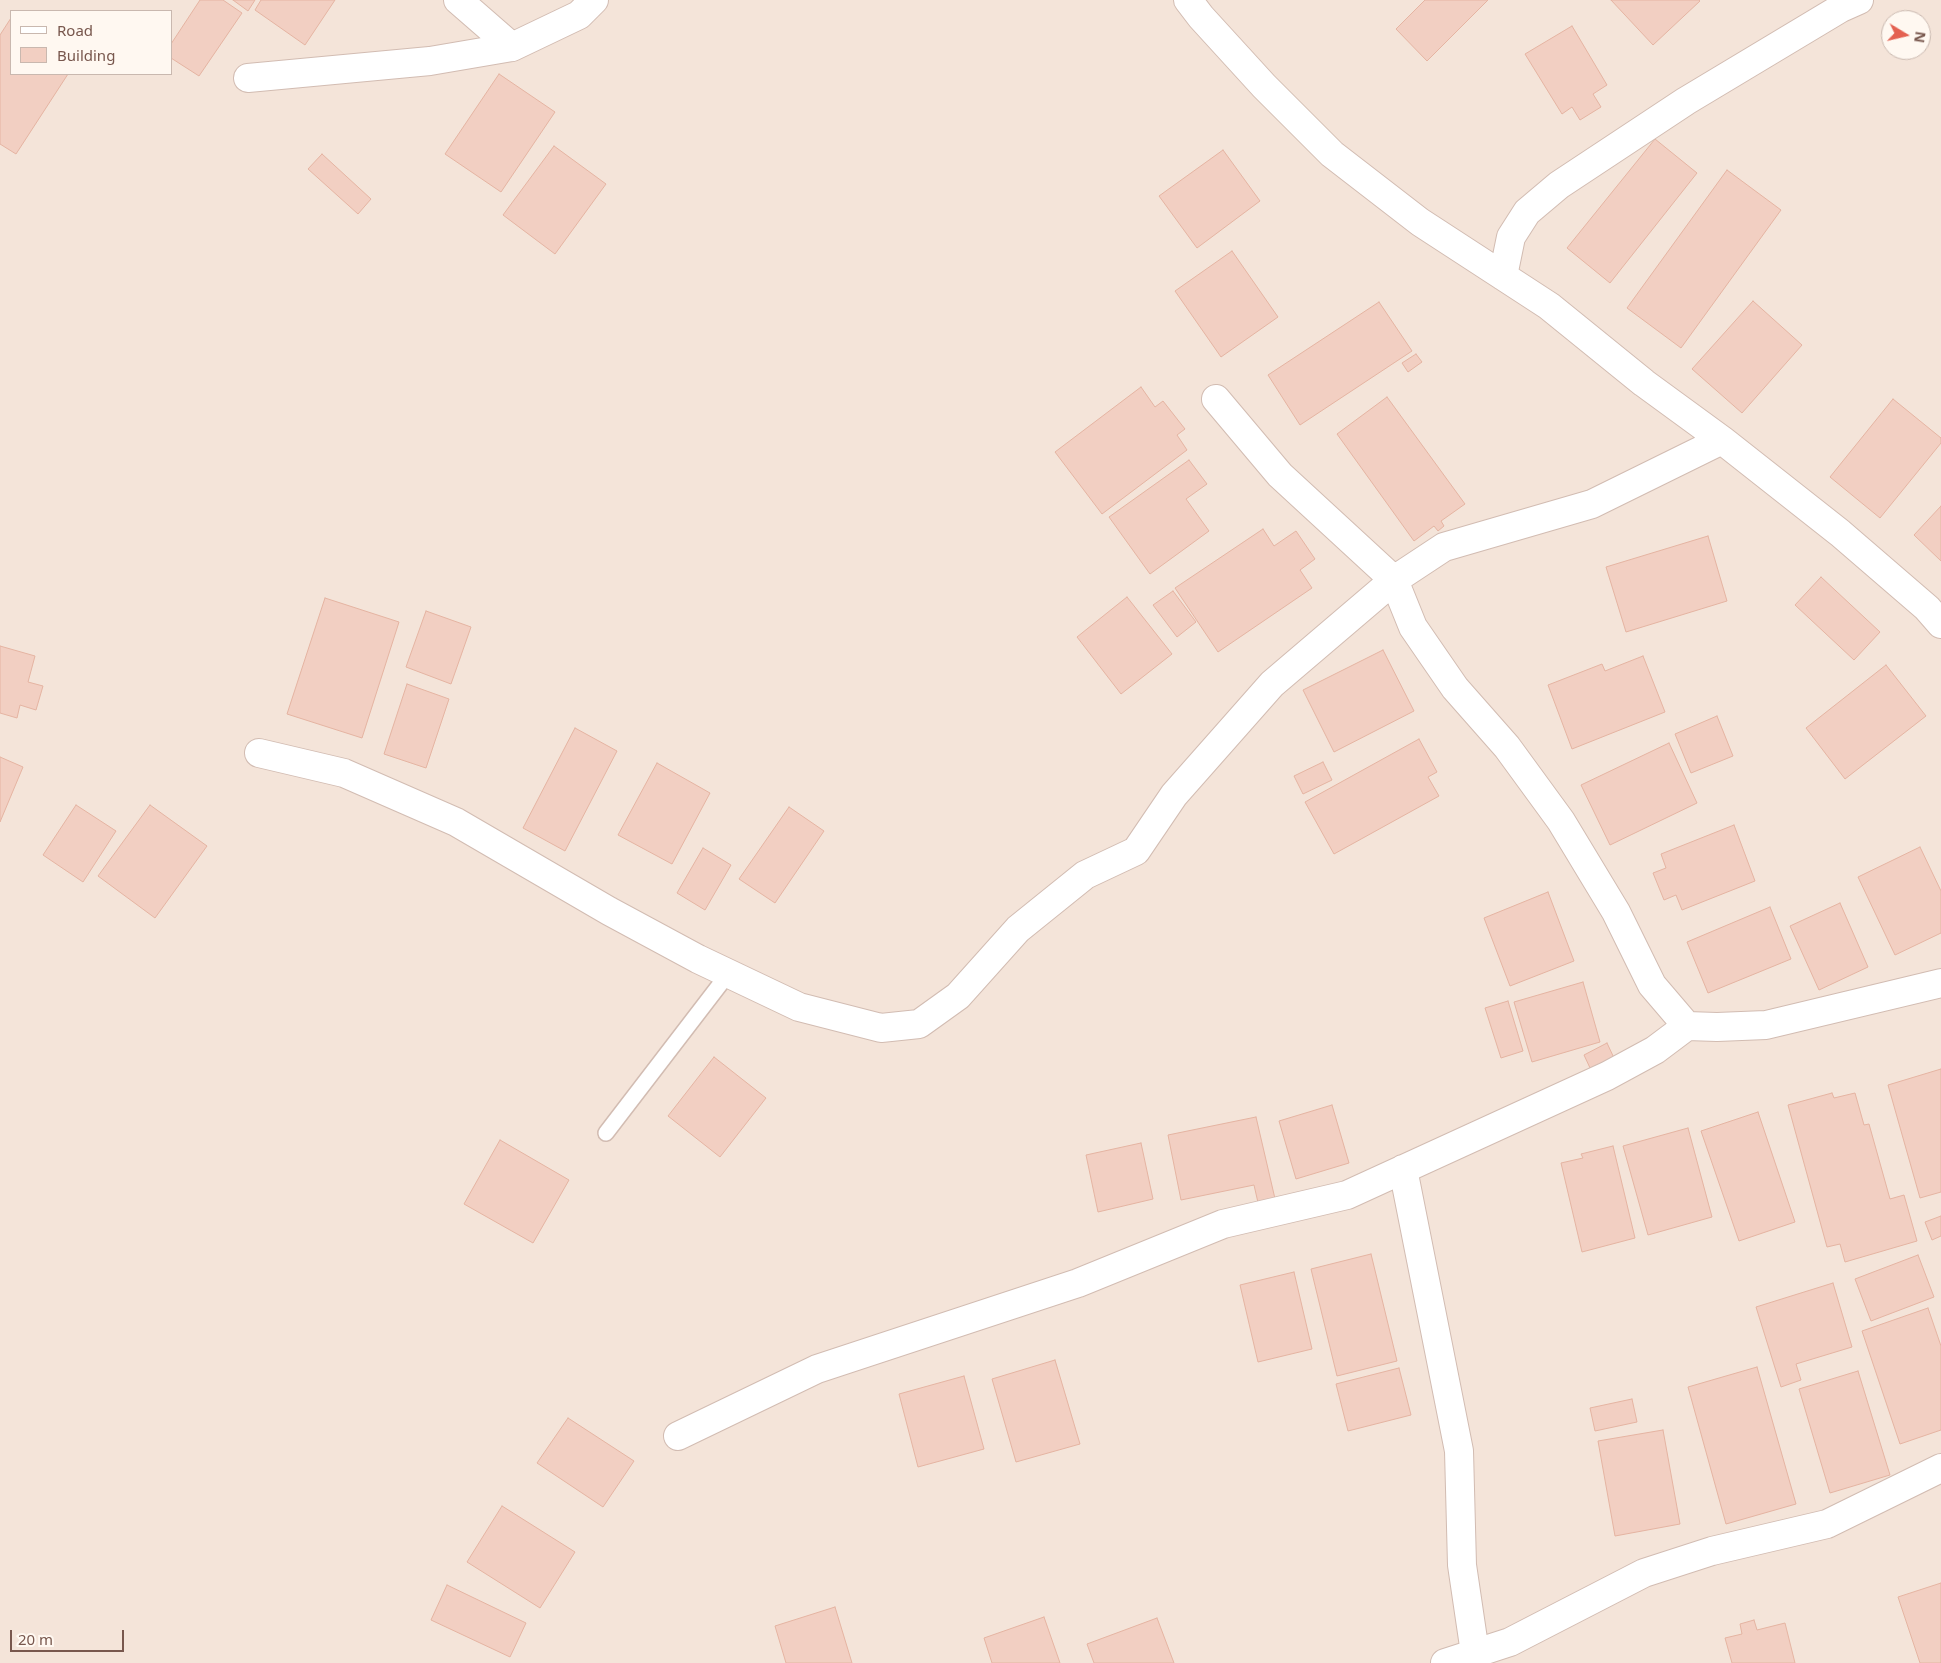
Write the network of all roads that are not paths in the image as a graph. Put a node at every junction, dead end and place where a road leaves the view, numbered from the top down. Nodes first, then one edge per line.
1 (458, 0) edge
2 (594, 0) edge
3 (1188, 0) edge
4 (1859, 0) edge
5 (512, 47) junction
6 (248, 78) dead end
7 (1503, 276) junction
8 (1216, 399) dead end
9 (1722, 440) junction
10 (1394, 580) junction
11 (1941, 624) edge
12 (259, 753) dead end
13 (728, 974) junction
14 (1941, 983) edge
15 (1687, 1026) junction
16 (606, 1133) dead end
17 (1403, 1170) junction
18 (678, 1436) dead end
19 (1941, 1468) edge
20 (1475, 1653) junction
21 (1445, 1663) edge

1 - 5 street
2 - 5 street
3 - 7 street
4 - 7 street
5 - 6 street
7 - 9 street
8 - 10 street
9 - 10 street
9 - 11 street
10 - 13 street
10 - 15 street
12 - 13 street
13 - 16 lane
14 - 15 street
15 - 17 street
17 - 18 street
17 - 20 street
19 - 20 street
20 - 21 street

